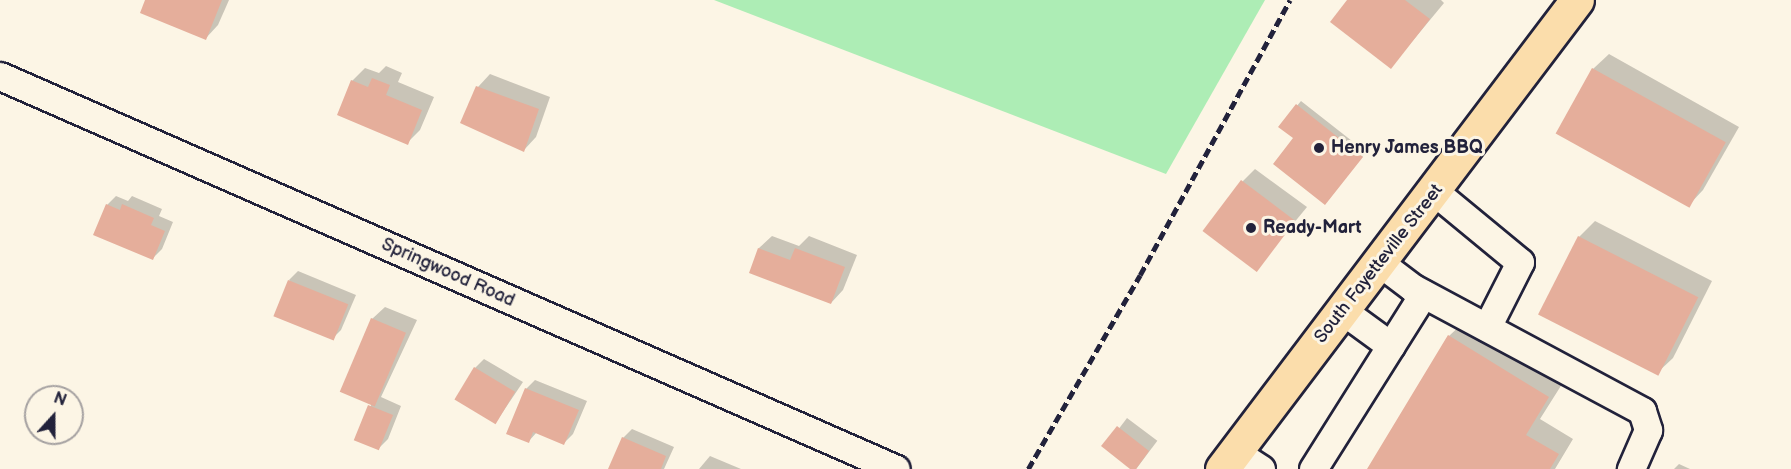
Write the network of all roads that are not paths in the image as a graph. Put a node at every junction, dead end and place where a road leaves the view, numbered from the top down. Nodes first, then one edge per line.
1 (1577, 0) edge
2 (0, 76) edge
3 (1435, 192) junction
4 (1380, 263) junction
5 (1424, 294) junction
6 (1343, 311) junction
7 (1487, 327) junction
8 (1391, 346) junction
9 (1239, 464) edge
10 (896, 469) edge
11 (1313, 469) edge
12 (1631, 469) edge

1 - 3 main road, South Fayetteville Street
2 - 10 street, Springwood Road
3 - 4 main road, South Fayetteville Street
3 - 7 street
4 - 5 street
4 - 6 main road, South Fayetteville Street
5 - 7 street
5 - 8 street
6 - 8 street
6 - 9 main road, South Fayetteville Street
7 - 12 street
8 - 11 street

